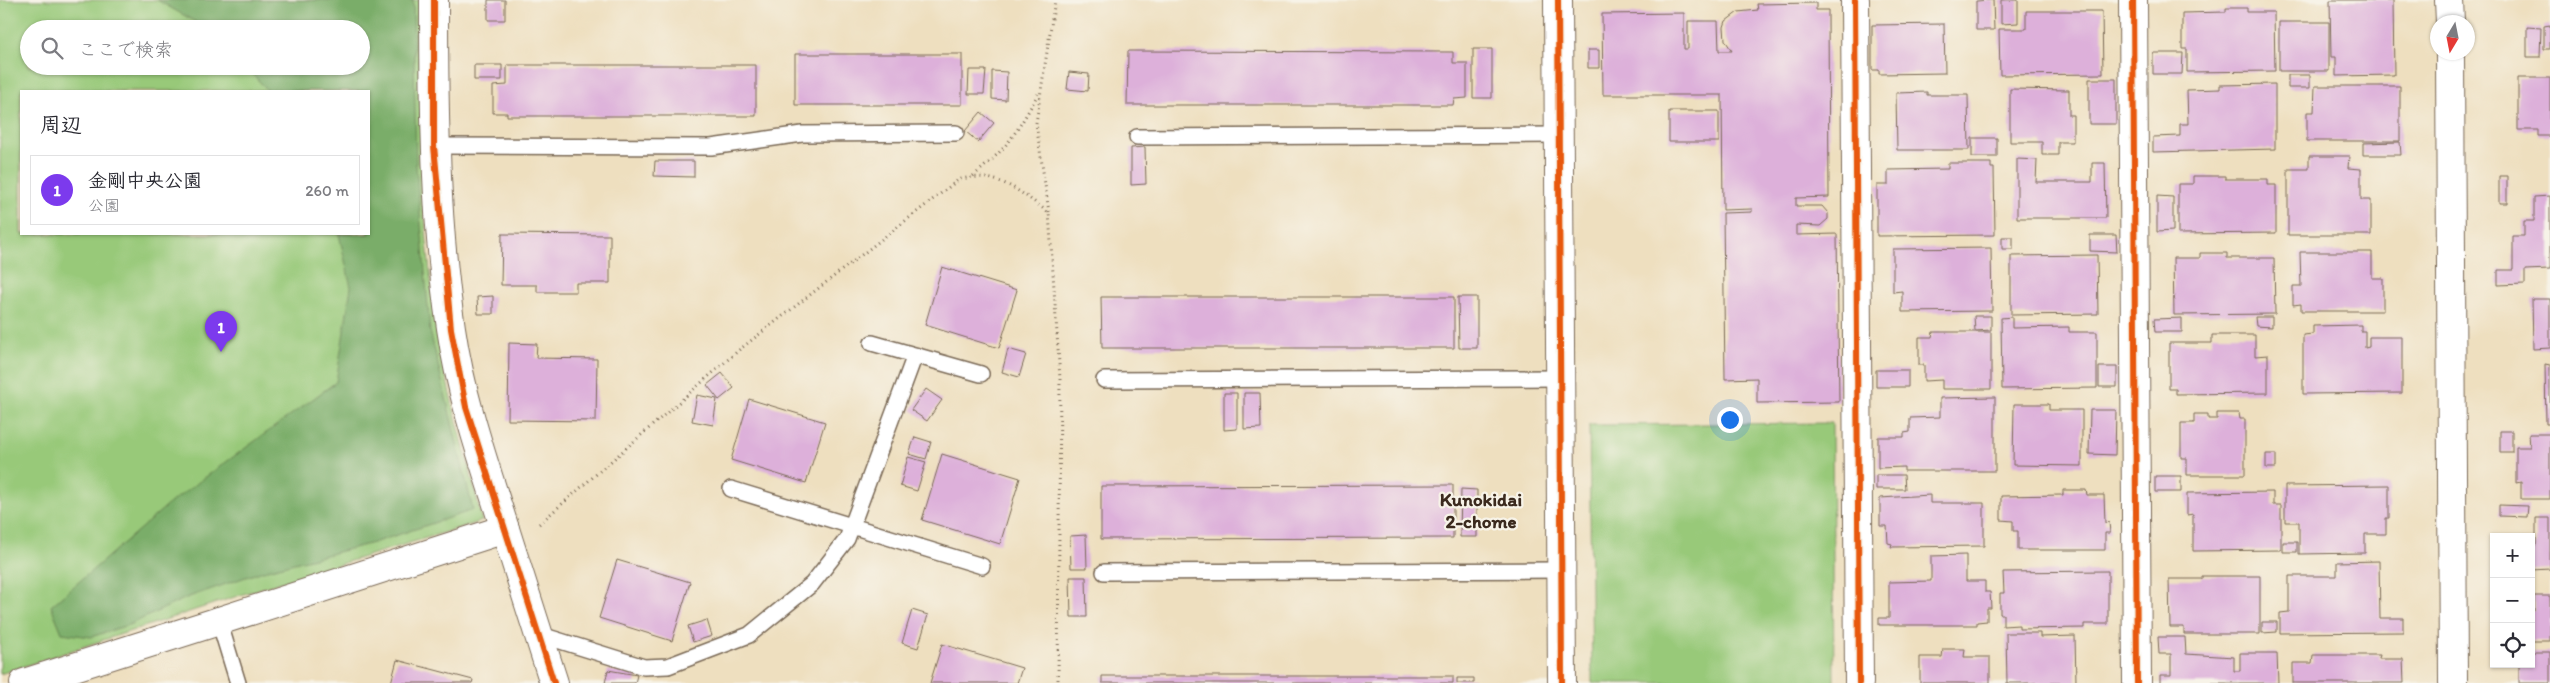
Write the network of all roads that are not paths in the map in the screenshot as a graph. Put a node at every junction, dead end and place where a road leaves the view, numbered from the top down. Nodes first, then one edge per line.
1 (434, 0) edge
2 (1558, 0) edge
3 (1854, 0) edge
4 (2133, 0) edge
5 (2449, 0) edge
6 (2450, 15) edge
7 (2450, 60) edge
8 (956, 133) dead end
9 (1560, 135) junction
10 (1137, 137) dead end
11 (434, 146) junction
12 (872, 343) dead end
13 (915, 354) junction
14 (982, 374) dead end
15 (1560, 378) junction
16 (1104, 380) dead end
17 (731, 489) dead end
18 (852, 527) junction
19 (505, 529) junction
20 (982, 566) dead end
21 (1562, 570) junction
22 (1104, 572) dead end
23 (219, 621) junction
24 (538, 634) junction
25 (24, 683) edge
26 (238, 683) edge
27 (554, 683) edge
28 (1562, 683) edge
29 (1859, 683) edge
30 (2137, 683) edge
31 (2453, 683) edge

1 - 11 street
2 - 9 street
3 - 29 street
4 - 30 street
5 - 6 street
7 - 31 street
8 - 11 lane
9 - 10 lane
9 - 15 street
11 - 19 street
12 - 13 lane
13 - 14 lane
13 - 18 lane
15 - 16 lane
15 - 21 street
17 - 18 lane
18 - 20 lane
18 - 24 lane
19 - 23 street
19 - 24 street
21 - 22 lane
21 - 28 street
23 - 25 street
23 - 26 lane
24 - 27 street

